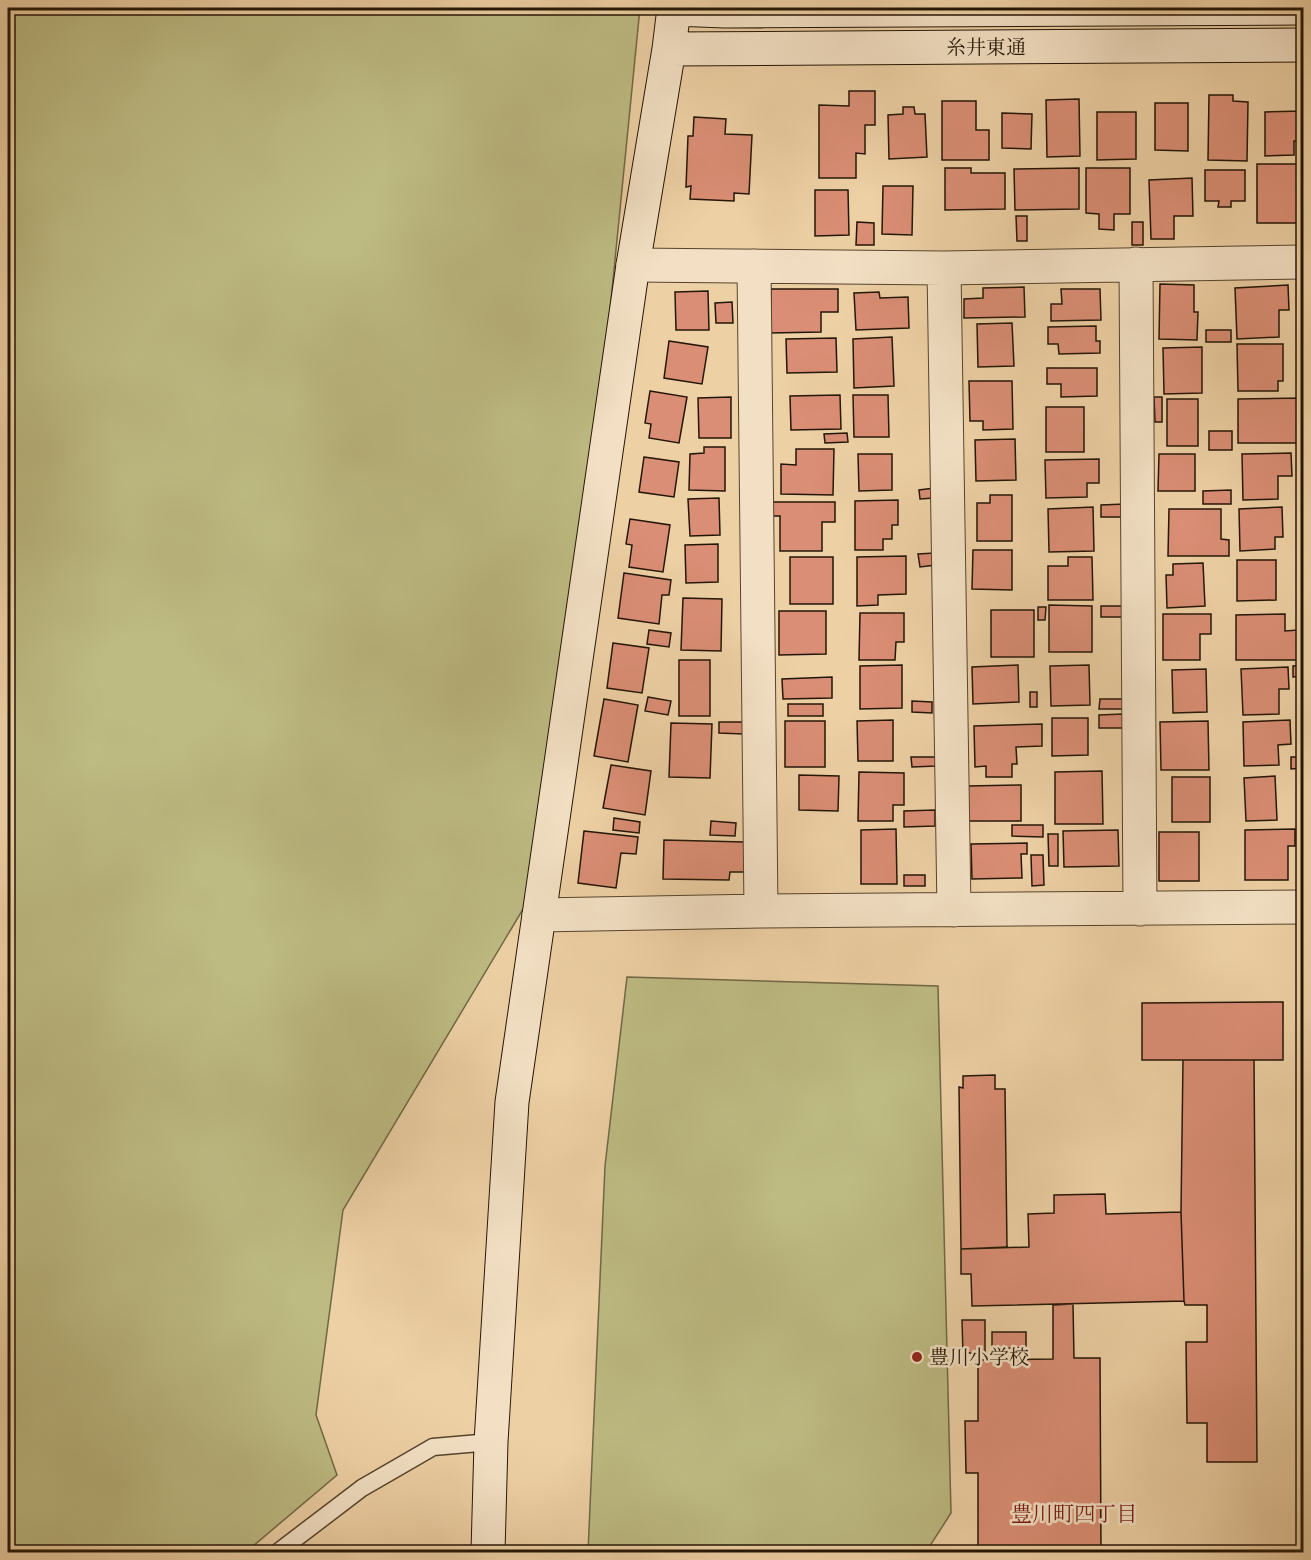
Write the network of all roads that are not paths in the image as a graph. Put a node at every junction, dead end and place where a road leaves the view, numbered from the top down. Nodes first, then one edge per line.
1 (674, 8) edge
2 (1301, 8) edge
3 (1304, 45) edge
4 (669, 49) junction
5 (1304, 262) edge
6 (1136, 264) junction
7 (633, 265) junction
8 (754, 266) junction
9 (944, 268) junction
10 (1304, 907) edge
11 (1140, 909) junction
12 (954, 910) junction
13 (761, 911) junction
14 (539, 915) junction
15 (491, 1442) junction
16 (278, 1552) edge
17 (488, 1552) edge

1 - 2 street, 糸井東通
1 - 4 street
3 - 4 street, 糸井東通
4 - 7 street
5 - 6 street
6 - 9 street
6 - 11 street
7 - 8 street
7 - 14 street
8 - 9 street
8 - 13 street
9 - 12 street
10 - 11 street
11 - 12 street
12 - 13 street
13 - 14 street
14 - 15 street
15 - 16 lane
15 - 17 street

